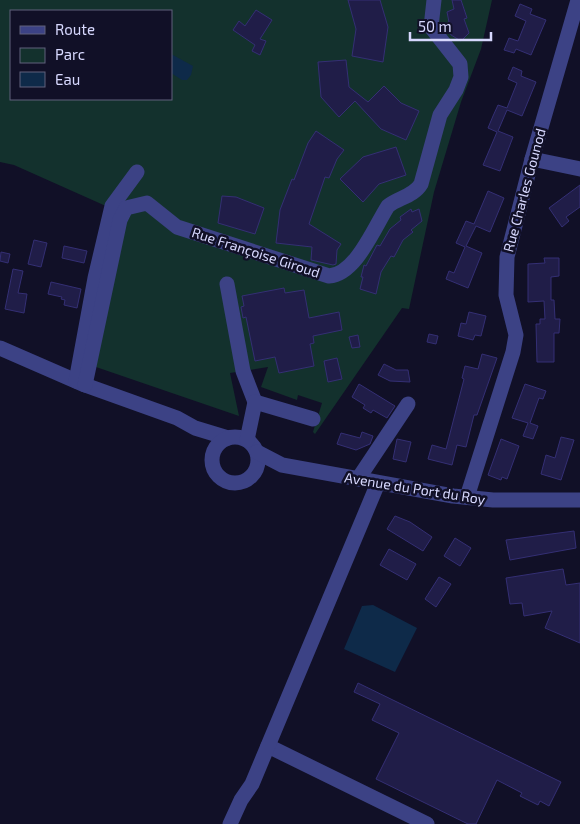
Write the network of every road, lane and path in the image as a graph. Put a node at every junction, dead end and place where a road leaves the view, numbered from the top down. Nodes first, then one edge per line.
1 (434, 0) edge
2 (578, 0) edge
3 (532, 159) junction
4 (580, 169) edge
5 (137, 172) dead end
6 (227, 284) dead end
7 (0, 348) edge
8 (81, 383) junction
9 (255, 402) junction
10 (408, 404) dead end
11 (313, 419) dead end
12 (195, 428) junction
13 (228, 438) junction
14 (247, 440) junction
15 (213, 452) junction
16 (257, 452) junction
17 (282, 465) junction
18 (253, 474) junction
19 (358, 479) junction
20 (378, 483) junction
21 (466, 497) junction
22 (580, 500) edge
23 (268, 746) junction
24 (230, 824) edge
25 (427, 824) edge

1 - 8 street, Rue Françoise Giroud
2 - 3 street, Rue Charles Gounod
3 - 4 street
3 - 21 street, Rue Charles Gounod
5 - 8 street
6 - 9 street
7 - 8 street, Avenue du Port du Roy
8 - 12 street, Avenue du Port du Roy
9 - 11 street
9 - 14 street
10 - 19 street
12 - 13 street, Avenue du Port du Roy
12 - 15 street, Avenue du Port du Roy
13 - 14 street, Avenue du Port du Roy
13 - 15 street
14 - 16 street, Avenue du Port du Roy
15 - 18 street, Avenue du Port du Roy
16 - 17 street, Avenue du Port du Roy
16 - 18 street
17 - 18 street, Avenue du Port du Roy
17 - 19 street, Avenue du Port du Roy
19 - 20 street, Avenue du Port du Roy
20 - 21 street, Avenue du Port du Roy
20 - 23 street
21 - 22 street, Avenue du Port du Roy
23 - 24 street
23 - 25 street

